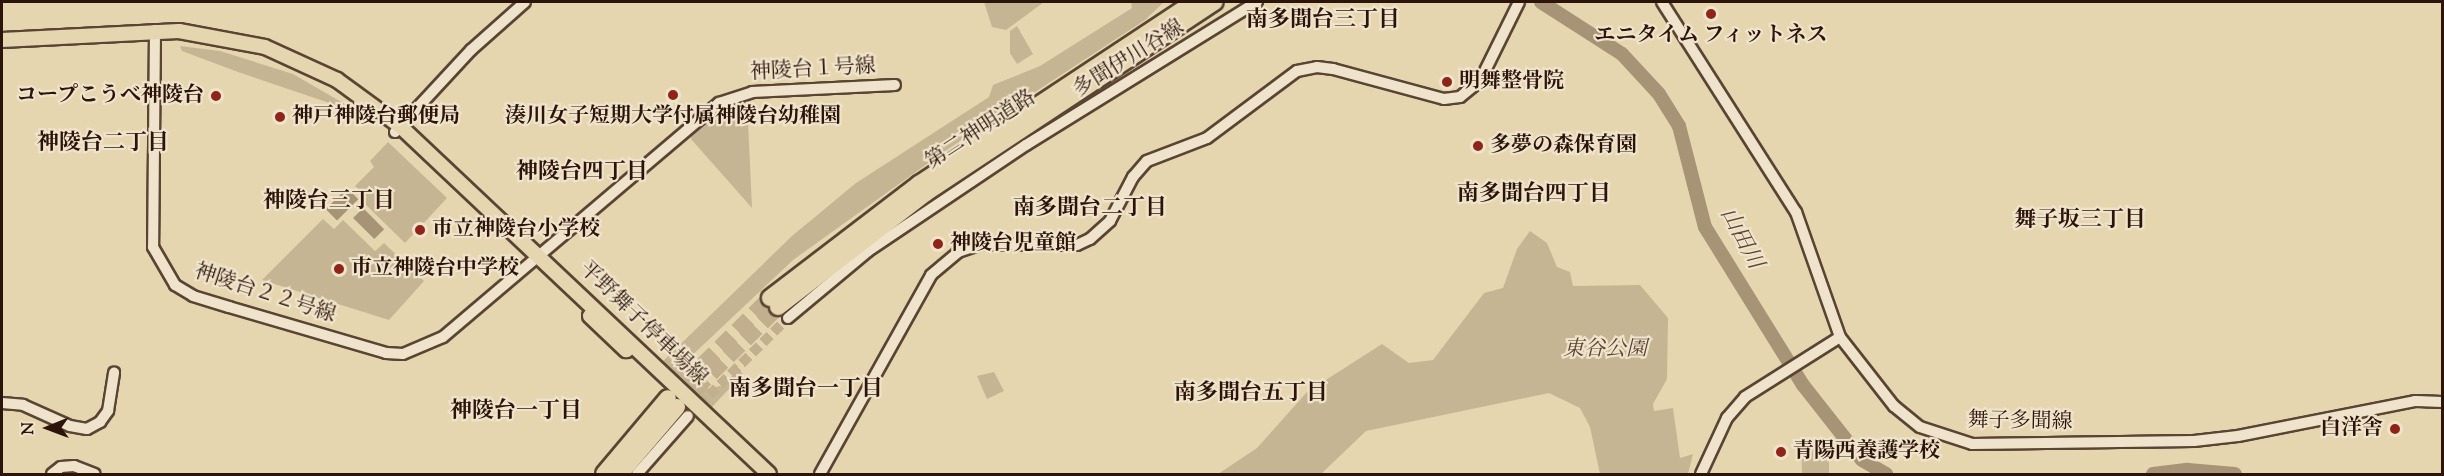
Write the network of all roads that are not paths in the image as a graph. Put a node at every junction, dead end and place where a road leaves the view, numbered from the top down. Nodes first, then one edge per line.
1 (525, 2) edge
2 (1194, 2) edge
3 (1215, 2) edge
4 (1257, 2) edge
5 (1519, 2) edge
6 (1662, 2) edge
7 (155, 35) junction
8 (2, 40) edge
9 (2, 47) edge
10 (895, 85) dead end
11 (398, 129) junction
12 (537, 259) junction
13 (779, 308) junction
14 (1840, 337) junction
15 (386, 353) joint
16 (114, 372) dead end
17 (2442, 402) edge
18 (2, 403) edge
19 (678, 407) junction
20 (52, 474) edge
21 (95, 474) edge
22 (604, 474) edge
23 (620, 474) edge
24 (637, 474) edge
25 (759, 474) edge
26 (769, 474) edge
27 (820, 474) edge
28 (1701, 474) edge

1 - 11 street
2 - 13 highway, 第二神明道路
3 - 13 highway, 第二神明道路
4 - 13 street, 多聞伊川谷線
5 - 27 street
6 - 14 street, 舞子多聞線
7 - 8 main road, 平野舞子停車場線
7 - 9 main road, 平野舞子停車場線
7 - 11 main road, 平野舞子停車場線
7 - 15 street, 神陵台２２号線
10 - 12 street, 神陵台１号線
11 - 12 main road, 平野舞子停車場線
12 - 15 street, 神陵台１号線
12 - 25 main road, 平野舞子停車場線
12 - 26 main road, 平野舞子停車場線
14 - 17 street, 舞子多聞線
14 - 28 street
16 - 18 street
19 - 22 highway
19 - 23 highway
19 - 24 street
20 - 21 street

